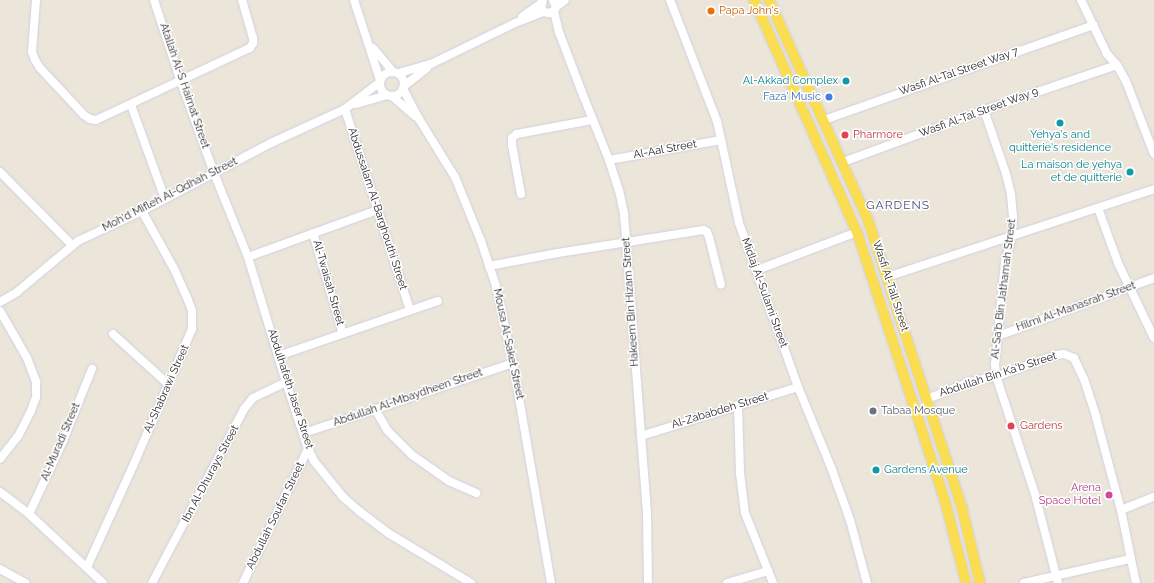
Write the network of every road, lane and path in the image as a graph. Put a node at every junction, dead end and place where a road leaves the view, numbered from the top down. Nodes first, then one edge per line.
1 (36, 0) edge
2 (154, 0) edge
3 (242, 0) edge
4 (354, 0) edge
5 (565, 0) edge
6 (670, 0) edge
7 (754, 0) edge
8 (769, 0) edge
9 (1081, 0) edge
10 (542, 1) edge
11 (551, 9) edge
12 (514, 23) junction
13 (1094, 25) junction
14 (370, 44) junction
15 (431, 64) junction
16 (1117, 65) junction
17 (396, 72) junction
18 (380, 81) junction
19 (181, 82) junction
20 (404, 87) junction
21 (389, 95) junction
22 (131, 104) junction
23 (348, 107) junction
24 (984, 110) junction
25 (419, 119) junction
26 (592, 120) junction
27 (824, 120) junction
28 (721, 140) junction
29 (1154, 154) edge
30 (609, 160) junction
31 (843, 162) junction
32 (0, 172) edge
33 (214, 173) junction
34 (1154, 189) edge
35 (521, 194) dead end
36 (165, 199) junction
37 (1098, 208) junction
38 (377, 210) junction
39 (142, 211) junction
40 (857, 232) junction
41 (313, 233) junction
42 (1012, 236) junction
43 (626, 243) junction
44 (72, 245) junction
45 (248, 257) junction
46 (489, 266) junction
47 (757, 270) junction
48 (887, 277) junction
49 (1154, 278) edge
50 (721, 285) dead end
51 (1131, 287) junction
52 (438, 301) dead end
53 (0, 302) edge
54 (410, 310) junction
55 (0, 311) edge
56 (113, 334) dead end
57 (343, 334) junction
58 (998, 336) junction
59 (1154, 338) edge
60 (278, 356) junction
61 (513, 363) junction
62 (92, 369) dead end
63 (996, 376) junction
64 (286, 382) junction
65 (168, 384) junction
66 (798, 387) junction
67 (927, 399) junction
68 (738, 405) junction
69 (375, 409) junction
70 (304, 433) junction
71 (641, 436) junction
72 (308, 449) junction
73 (0, 459) edge
74 (0, 492) edge
75 (476, 493) dead end
76 (1154, 498) edge
77 (1121, 510) junction
78 (29, 514) junction
79 (1130, 559) junction
80 (87, 567) junction
81 (0, 569) edge
82 (768, 571) junction
83 (1057, 579) edge
84 (25, 583) edge
85 (103, 583) edge
86 (152, 583) edge
87 (244, 583) edge
88 (471, 583) edge
89 (549, 583) edge
90 (648, 583) edge
91 (727, 583) edge
92 (774, 583) edge
93 (866, 583) edge
94 (966, 583) edge
95 (980, 583) edge
96 (1024, 583) edge
97 (1136, 583) edge

1 - 22 street
2 - 19 street, Atallah Al-S Haimat Street
3 - 19 street
4 - 14 street
5 - 11 street
6 - 28 street, Midlaj Al-Sulami Street
7 - 40 main road, Wasfi Al-Tall Street
8 - 27 main road, Wasfi Al-Tall Street
9 - 13 street
10 - 11 street, Hakeem Bin Hizam Street
10 - 12 street
11 - 12 street
11 - 26 street, Hakeem Bin Hizam Street
12 - 15 street
13 - 16 street
13 - 27 street, Wasfi Al-Tal Street Way 7
14 - 17 street
14 - 18 street
15 - 17 street
15 - 20 street
16 - 24 street, Wasfi Al-Tal Street Way 9
16 - 29 street
17 - 18 street
17 - 20 street
18 - 21 street
18 - 23 street, Moh'd Mifleh Al-Qdhah Street
19 - 22 street
19 - 33 street, Atallah Al-S Haimat Street
20 - 21 street
20 - 25 street, Mousa Al-Saket Street
21 - 23 street, Moh'd Mifleh Al-Qdhah Street
21 - 25 street, Mousa Al-Saket Street
22 - 36 street
23 - 33 street, Moh'd Mifleh Al-Qdhah Street
23 - 38 street, Abdussalam Al-Barghouthi Street
24 - 31 street, Wasfi Al-Tal Street Way 9
24 - 42 street, Al-Sa'b Bin Jathamah Street
25 - 46 street, Mousa Al-Saket Street
26 - 30 street, Hakeem Bin Hizam Street
26 - 35 street
27 - 31 main road, Wasfi Al-Tall Street
28 - 30 street, Al-Aal Street
28 - 47 street, Midlaj Al-Sulami Street
30 - 43 street, Hakeem Bin Hizam Street
31 - 48 main road, Wasfi Al-Tall Street
32 - 44 street
33 - 36 street, Moh'd Mifleh Al-Qdhah Street
33 - 45 street, Abdulhafeth Jaser Street
34 - 37 street
36 - 39 street, Moh'd Mifleh Al-Qdhah Street
37 - 42 street
37 - 51 street
38 - 41 street
38 - 54 street, Abdussalam Al-Barghouthi Street
39 - 44 street, Moh'd Mifleh Al-Qdhah Street
39 - 65 street, Al-Shabrawi Street
40 - 47 street
40 - 94 main road, Wasfi Al-Tall Street
41 - 45 street
41 - 57 street, Al-Twaisah Street
42 - 48 street
42 - 58 street, Al-Sa'b Bin Jathamah Street
43 - 46 street
43 - 50 street
43 - 71 street, Hakeem Bin Hizam Street
44 - 53 street, Moh'd Mifleh Al-Qdhah Street
45 - 60 street, Abdulhafeth Jaser Street
46 - 61 street, Mousa Al-Saket Street
47 - 66 street, Midlaj Al-Sulami Street
48 - 67 main road, Wasfi Al-Tall Street
49 - 51 street, Hilmi Al-Manasrah Street
51 - 58 street, Hilmi Al-Manasrah Street
51 - 59 street
52 - 54 street
54 - 57 street
55 - 73 street
56 - 65 street
57 - 60 street
58 - 63 street, Al-Sa'b Bin Jathamah Street
60 - 64 street, Abdulhafeth Jaser Street
61 - 69 street, Abdullah Al-Mbaydheen Street
61 - 89 street, Mousa Al-Saket Street
62 - 78 street, Al-Muradi Street
63 - 67 street, Abdullah Bin Ka'b Street
63 - 77 street, Abdullah Bin Ka'b Street
63 - 83 street, Al-Sa'b Bin Jathamah Street
64 - 70 street, Abdulhafeth Jaser Street
64 - 86 street, Ibn Al-Dhurays Street
65 - 80 street, Al-Shabrawi Street
66 - 68 street, Al-Zababdeh Street
66 - 93 street, Midlaj Al-Sulami Street
67 - 95 main road, Wasfi Al-Tall Street
68 - 71 street, Al-Zababdeh Street
68 - 82 street
69 - 70 street, Abdullah Al-Mbaydheen Street
69 - 75 street
70 - 72 street, Abdulhafeth Jaser Street
71 - 90 street, Hakeem Bin Hizam Street
72 - 87 street, Abdullah Soufan Street
72 - 88 street, Abdulhafeth Jaser Street
74 - 78 street
76 - 77 street
77 - 79 street, Abdullah Bin Ka'b Street
78 - 80 street
79 - 83 street
79 - 97 street, Abdullah Bin Ka'b Street
80 - 85 street
81 - 84 street
82 - 91 street
82 - 92 street
83 - 96 street

